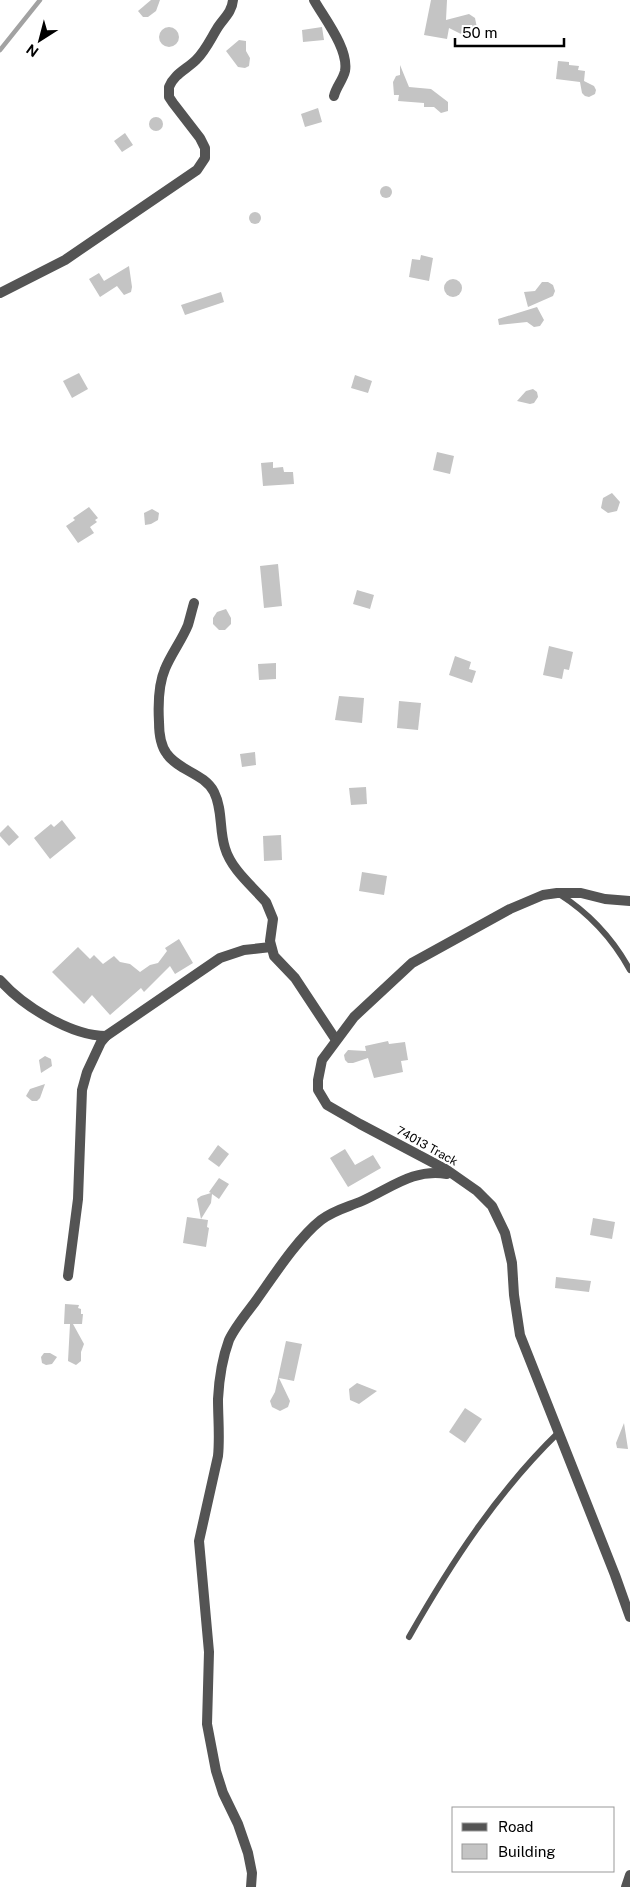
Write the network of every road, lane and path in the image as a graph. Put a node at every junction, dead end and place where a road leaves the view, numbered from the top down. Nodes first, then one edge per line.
1 (232, 0) edge
2 (314, 0) edge
3 (334, 96) dead end
4 (0, 293) edge
5 (194, 603) dead end
6 (557, 892) junction
7 (630, 901) edge
8 (271, 947) junction
9 (630, 970) edge
10 (0, 980) edge
11 (106, 1036) junction
12 (336, 1040) junction
13 (455, 1176) junction
14 (68, 1276) dead end
15 (559, 1432) junction
16 (630, 1618) edge
17 (408, 1637) dead end
18 (630, 1875) edge
19 (251, 1887) edge
20 (626, 1887) edge

1 - 4 street
2 - 3 street
5 - 8 street
6 - 7 street, 74013 Track
6 - 9 lane
6 - 12 street, 74013 Track
8 - 11 street
8 - 12 street
10 - 11 street
11 - 14 street
12 - 13 street, 74013 Track
13 - 15 street, 74013 Track
13 - 19 street
15 - 16 street, 74013 Track
15 - 17 lane
18 - 20 street

